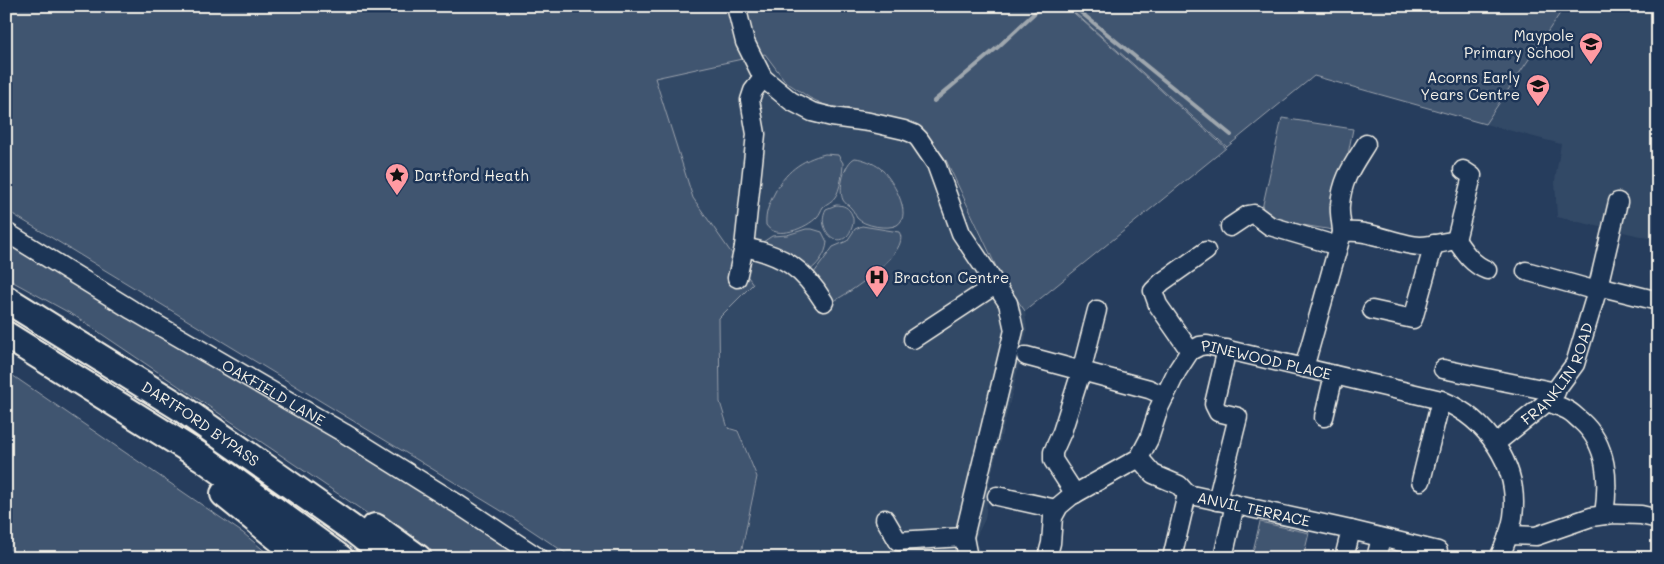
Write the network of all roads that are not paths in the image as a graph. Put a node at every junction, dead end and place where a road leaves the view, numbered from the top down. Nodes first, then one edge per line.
1 (736, 6) edge
2 (763, 78) junction
3 (1366, 144) dead end
4 (1463, 170) dead end
5 (1618, 202) dead end
6 (1230, 227) dead end
7 (6, 232) edge
8 (1340, 240) junction
9 (1456, 240) junction
10 (1434, 244) junction
11 (744, 247) junction
12 (1206, 252) dead end
13 (1487, 270) dead end
14 (1526, 271) dead end
15 (737, 278) dead end
16 (995, 285) junction
17 (1598, 289) junction
18 (6, 299) edge
19 (1658, 301) edge
20 (824, 302) dead end
21 (1097, 310) dead end
22 (1372, 310) dead end
23 (6, 335) edge
24 (913, 339) dead end
25 (1227, 349) junction
26 (1190, 351) junction
27 (1026, 356) dead end
28 (1304, 368) junction
29 (1442, 369) dead end
30 (1081, 372) junction
31 (1334, 375) junction
32 (1165, 396) junction
33 (1551, 397) junction
34 (1441, 400) junction
35 (181, 408) junction
36 (1324, 417) dead end
37 (1496, 443) junction
38 (1139, 458) junction
39 (1421, 481) dead end
40 (1074, 494) junction
41 (1187, 494) junction
42 (997, 496) dead end
43 (1217, 500) junction
44 (1235, 504) junction
45 (1056, 509) junction
46 (1604, 515) junction
47 (885, 519) dead end
48 (1658, 519) edge
49 (1351, 530) junction
50 (1508, 536) junction
51 (964, 537) junction
52 (1380, 538) junction
53 (1224, 551) edge
54 (1438, 551) dead end
55 (304, 558) edge
56 (340, 558) edge
57 (389, 558) edge
58 (418, 558) edge
59 (539, 558) edge
60 (968, 558) edge
61 (1047, 558) edge
62 (1172, 558) edge
63 (1344, 558) edge
64 (1376, 558) edge
65 (1500, 558) edge

1 - 2 street
2 - 11 street
2 - 16 street
3 - 8 street
4 - 9 street
5 - 17 street, FRANKLIN ROAD
6 - 8 street
7 - 59 street, OAKFIELD LANE
8 - 10 street
8 - 28 street
9 - 10 street
9 - 13 street
10 - 22 street
11 - 15 street
11 - 20 street
12 - 26 street
14 - 17 street
16 - 24 street
16 - 51 street
17 - 19 street
17 - 33 street, FRANKLIN ROAD
18 - 35 highway, DARTFORD BYPASS
21 - 30 street
23 - 55 highway
23 - 56 highway, DARTFORD BYPASS
25 - 26 street, PINEWOOD PLACE
25 - 28 street, PINEWOOD PLACE
25 - 43 street
26 - 32 street, PINEWOOD PLACE
27 - 30 street
28 - 31 street, PINEWOOD PLACE
29 - 33 street
30 - 32 street
30 - 40 street
31 - 34 street, PINEWOOD PLACE
31 - 36 street
32 - 38 street, PINEWOOD PLACE
33 - 37 street, FRANKLIN ROAD
33 - 46 street
34 - 37 street, PINEWOOD PLACE
34 - 39 street
35 - 57 highway, DARTFORD BYPASS
35 - 58 highway
37 - 50 street, PINEWOOD PLACE
38 - 40 street
38 - 41 street, ANVIL TERRACE
40 - 45 street
41 - 43 street, ANVIL TERRACE
41 - 62 street
42 - 45 street
43 - 44 street, ANVIL TERRACE
44 - 49 street, ANVIL TERRACE
44 - 53 street
45 - 61 street
46 - 48 street
46 - 50 street
47 - 51 street
49 - 52 street, ANVIL TERRACE
49 - 63 street
50 - 65 street, PINEWOOD PLACE
51 - 60 street
52 - 54 street, ANVIL TERRACE
52 - 64 street

